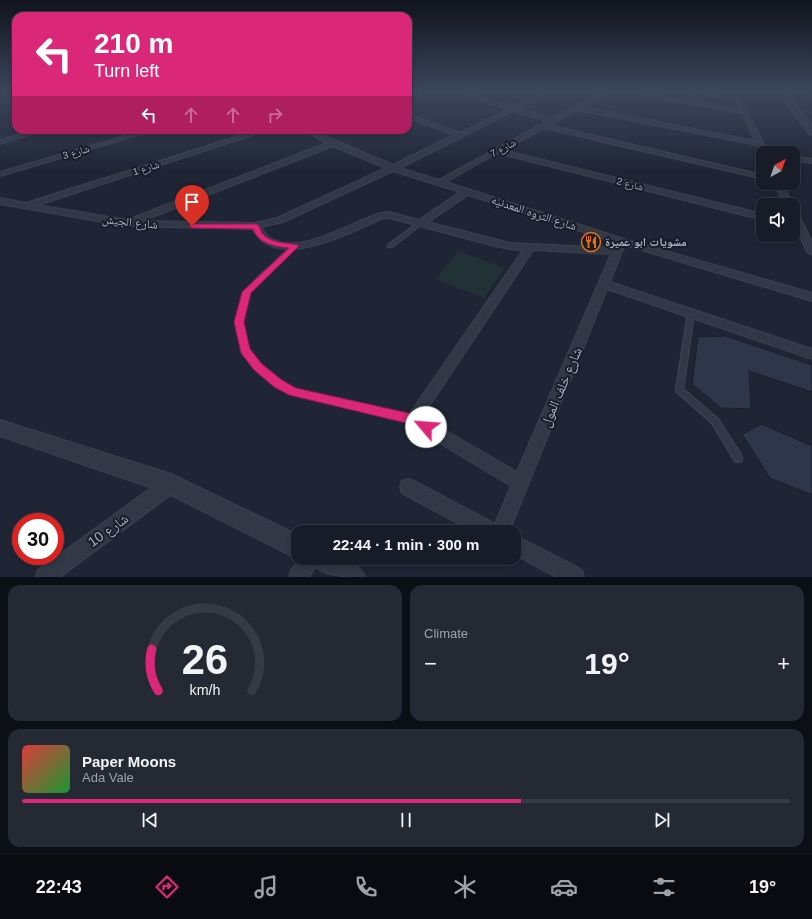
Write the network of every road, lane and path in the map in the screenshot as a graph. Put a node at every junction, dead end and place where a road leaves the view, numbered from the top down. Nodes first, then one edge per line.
1 (413, 118) edge
2 (496, 118) edge
3 (543, 118) edge
4 (559, 118) edge
5 (628, 118) edge
6 (747, 118) edge
7 (802, 118) edge
8 (553, 121) junction
9 (544, 126) junction
10 (812, 132) edge
11 (28, 134) edge
12 (138, 134) edge
13 (252, 134) edge
14 (314, 134) edge
15 (460, 135) junction
16 (0, 142) edge
17 (332, 143) junction
18 (760, 144) joint
19 (496, 151) junction
20 (800, 159) edge
21 (812, 161) edge
22 (393, 168) junction
23 (0, 174) edge
24 (756, 174) edge
25 (439, 183) junction
26 (466, 192) junction
27 (0, 201) edge
28 (26, 206) junction
29 (756, 215) edge
30 (126, 223) junction
31 (421, 223) junction
32 (256, 226) junction
33 (800, 232) edge
34 (295, 246) junction
35 (390, 246) dead end
36 (619, 246) junction
37 (529, 248) junction
38 (812, 252) edge
39 (603, 284) junction
40 (812, 297) edge
41 (691, 314) junction
42 (812, 354) edge
43 (413, 419) junction
44 (4, 433) edge
45 (738, 458) dead end
46 (520, 482) junction
47 (171, 484) junction
48 (408, 487) dead end
49 (479, 525) edge
50 (503, 525) edge
51 (291, 544) edge
52 (521, 548) edge
53 (307, 565) edge
54 (332, 565) edge
55 (45, 577) edge
56 (298, 577) edge
57 (353, 577) edge
58 (576, 577) edge

1 - 15 street
2 - 15 street, شارع الجيش
3 - 8 street
4 - 8 street, شارع 7
5 - 18 street
6 - 18 street
7 - 10 street
8 - 9 street, شارع 7
9 - 19 street, شارع 7
9 - 24 street
11 - 16 street
12 - 23 street, شارع 3
13 - 28 street, شارع 1
14 - 17 street, شارع الثروه المعدنيه
15 - 22 street, شارع الجيش
17 - 22 street, شارع الثروه المعدنيه
17 - 30 street
19 - 25 street, شارع 7
19 - 29 street, شارع 2
20 - 21 street
22 - 25 street, شارع الثروه المعدنيه
22 - 32 street, شارع الجيش
25 - 26 street, شارع الثروه المعدنيه
26 - 31 street
26 - 36 street, شارع الثروه المعدنيه
27 - 28 street, شارع الجيش
28 - 30 street, شارع الجيش
30 - 32 street, شارع الجيش
31 - 34 street
31 - 35 lane
31 - 37 street
32 - 34 street
33 - 38 street
34 - 43 lane
36 - 37 street
36 - 39 street, شارع خلف المول
36 - 40 street, شارع الثروه المعدنيه
37 - 43 street
39 - 41 street
39 - 46 street, شارع خلف المول
41 - 42 street
41 - 45 lane
43 - 46 street
44 - 47 street
46 - 50 street, شارع خلف المول
47 - 51 street
47 - 55 street, شارع 10
48 - 49 street
52 - 58 street
53 - 56 street
54 - 57 street

